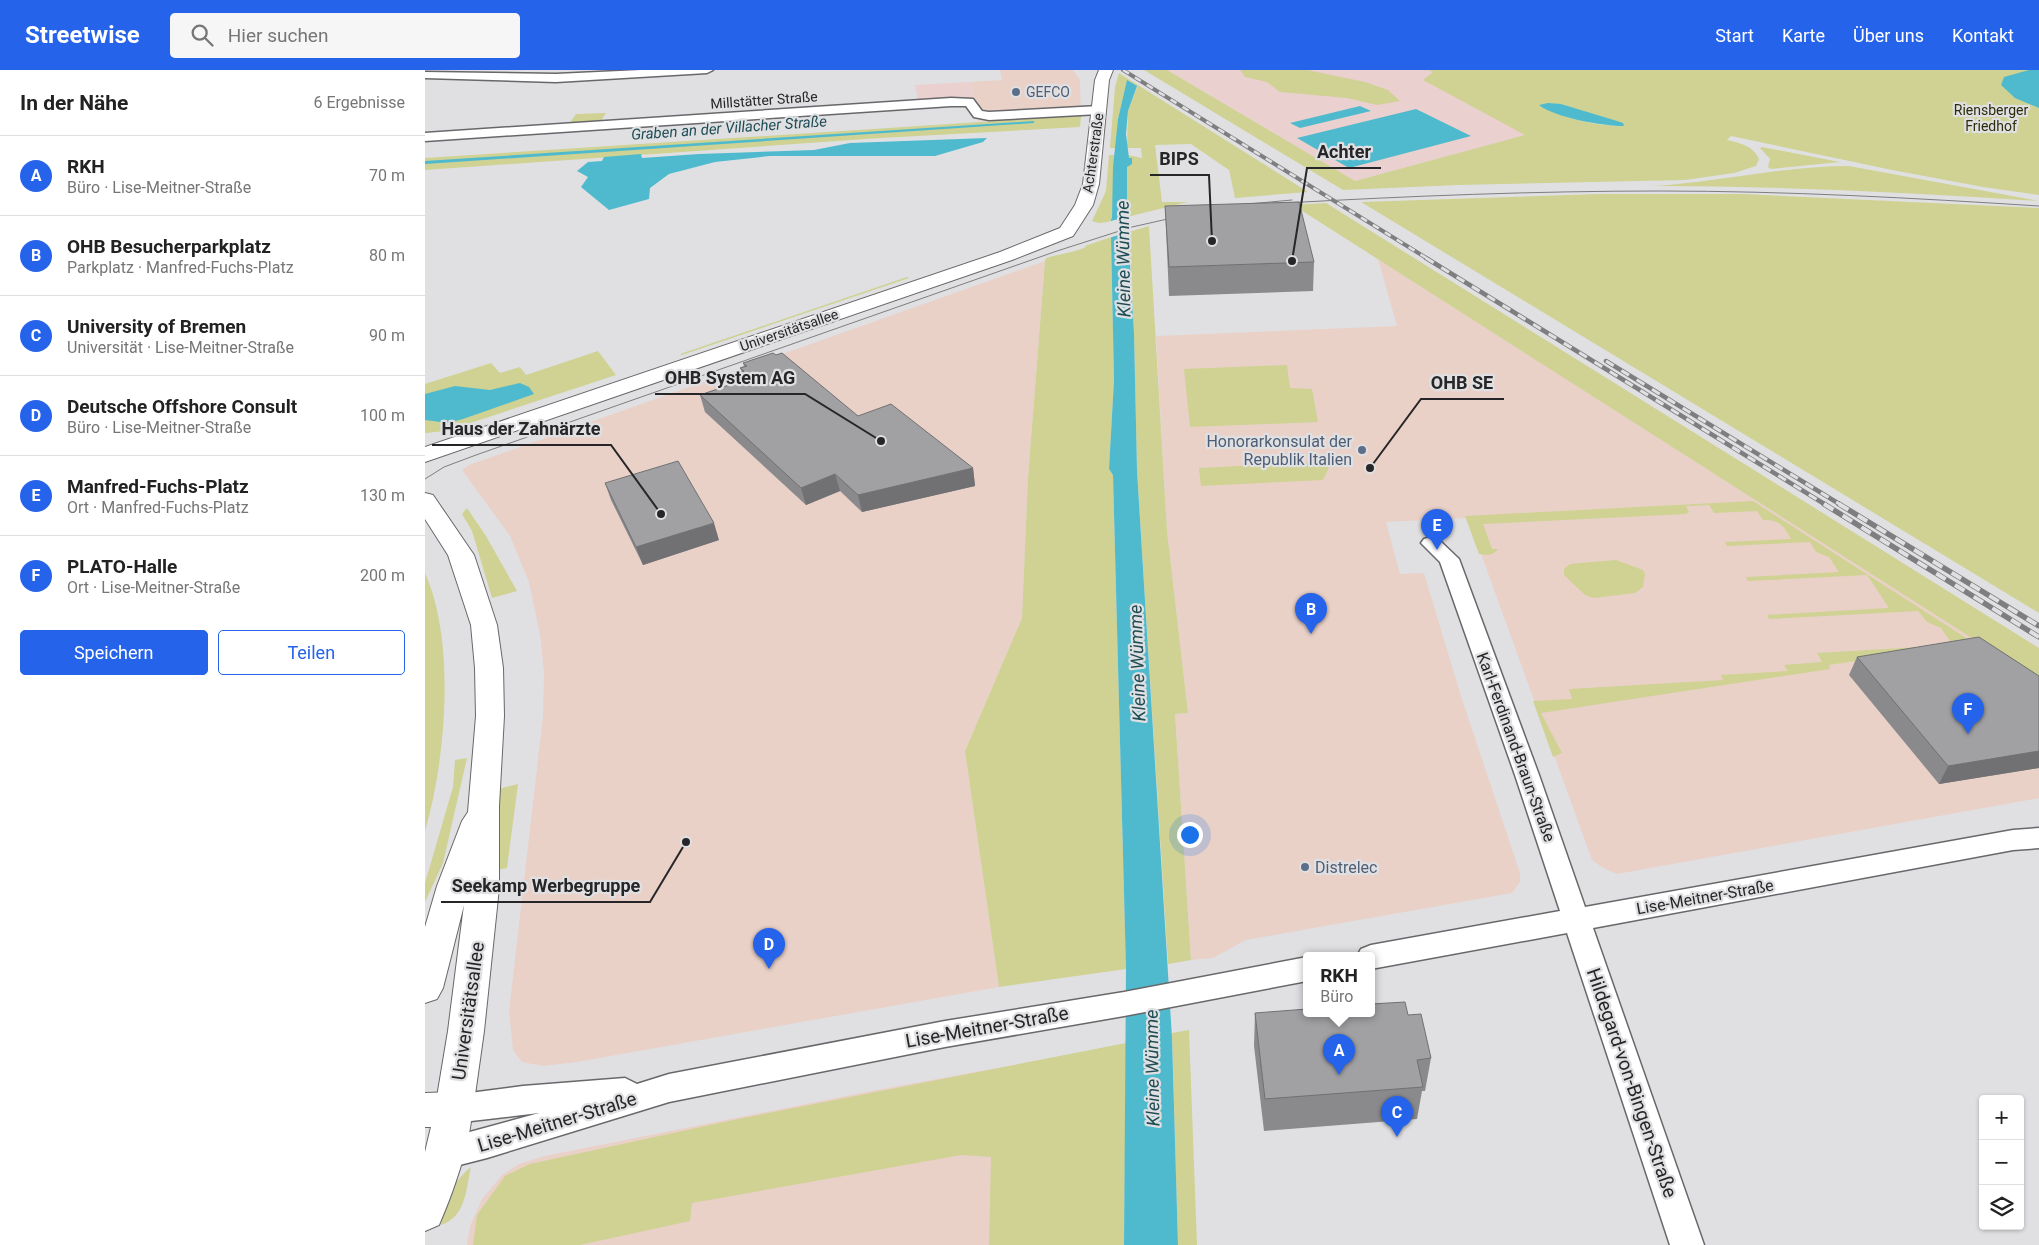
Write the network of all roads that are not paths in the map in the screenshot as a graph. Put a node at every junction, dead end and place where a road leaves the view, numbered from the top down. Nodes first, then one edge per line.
1 (707, 70) edge
2 (1103, 71) edge
3 (425, 76) edge
4 (1099, 110) junction
5 (425, 137) edge
6 (1067, 232) joint
7 (425, 455) edge
8 (425, 500) edge
9 (1431, 543) dead end
10 (484, 806) junction
11 (2039, 838) edge
12 (1577, 920) junction
13 (1375, 956) edge
14 (1303, 970) edge
15 (425, 988) edge
16 (669, 1088) junction
17 (439, 1109) edge
18 (434, 1157) edge
19 (425, 1211) edge
20 (1687, 1245) edge

1 - 3 street
2 - 4 street, Achterstraße
4 - 5 street, Millstätter Straße
4 - 6 street, Achterstraße
6 - 7 street, Universitätsallee
8 - 10 street, Universitätsallee
9 - 12 street, Karl-Ferdinand-Braun-Straße
10 - 15 street, Universitätsallee
10 - 17 street, Universitätsallee
11 - 12 street, Lise-Meitner-Straße
12 - 13 street, Lise-Meitner-Straße
12 - 20 street, Hildegard-von-Bingen-Straße
14 - 16 street, Lise-Meitner-Straße
16 - 17 street, Lise-Meitner-Straße
16 - 18 street, Lise-Meitner-Straße
17 - 18 street, Universitätsallee
18 - 19 street, Universitätsallee

